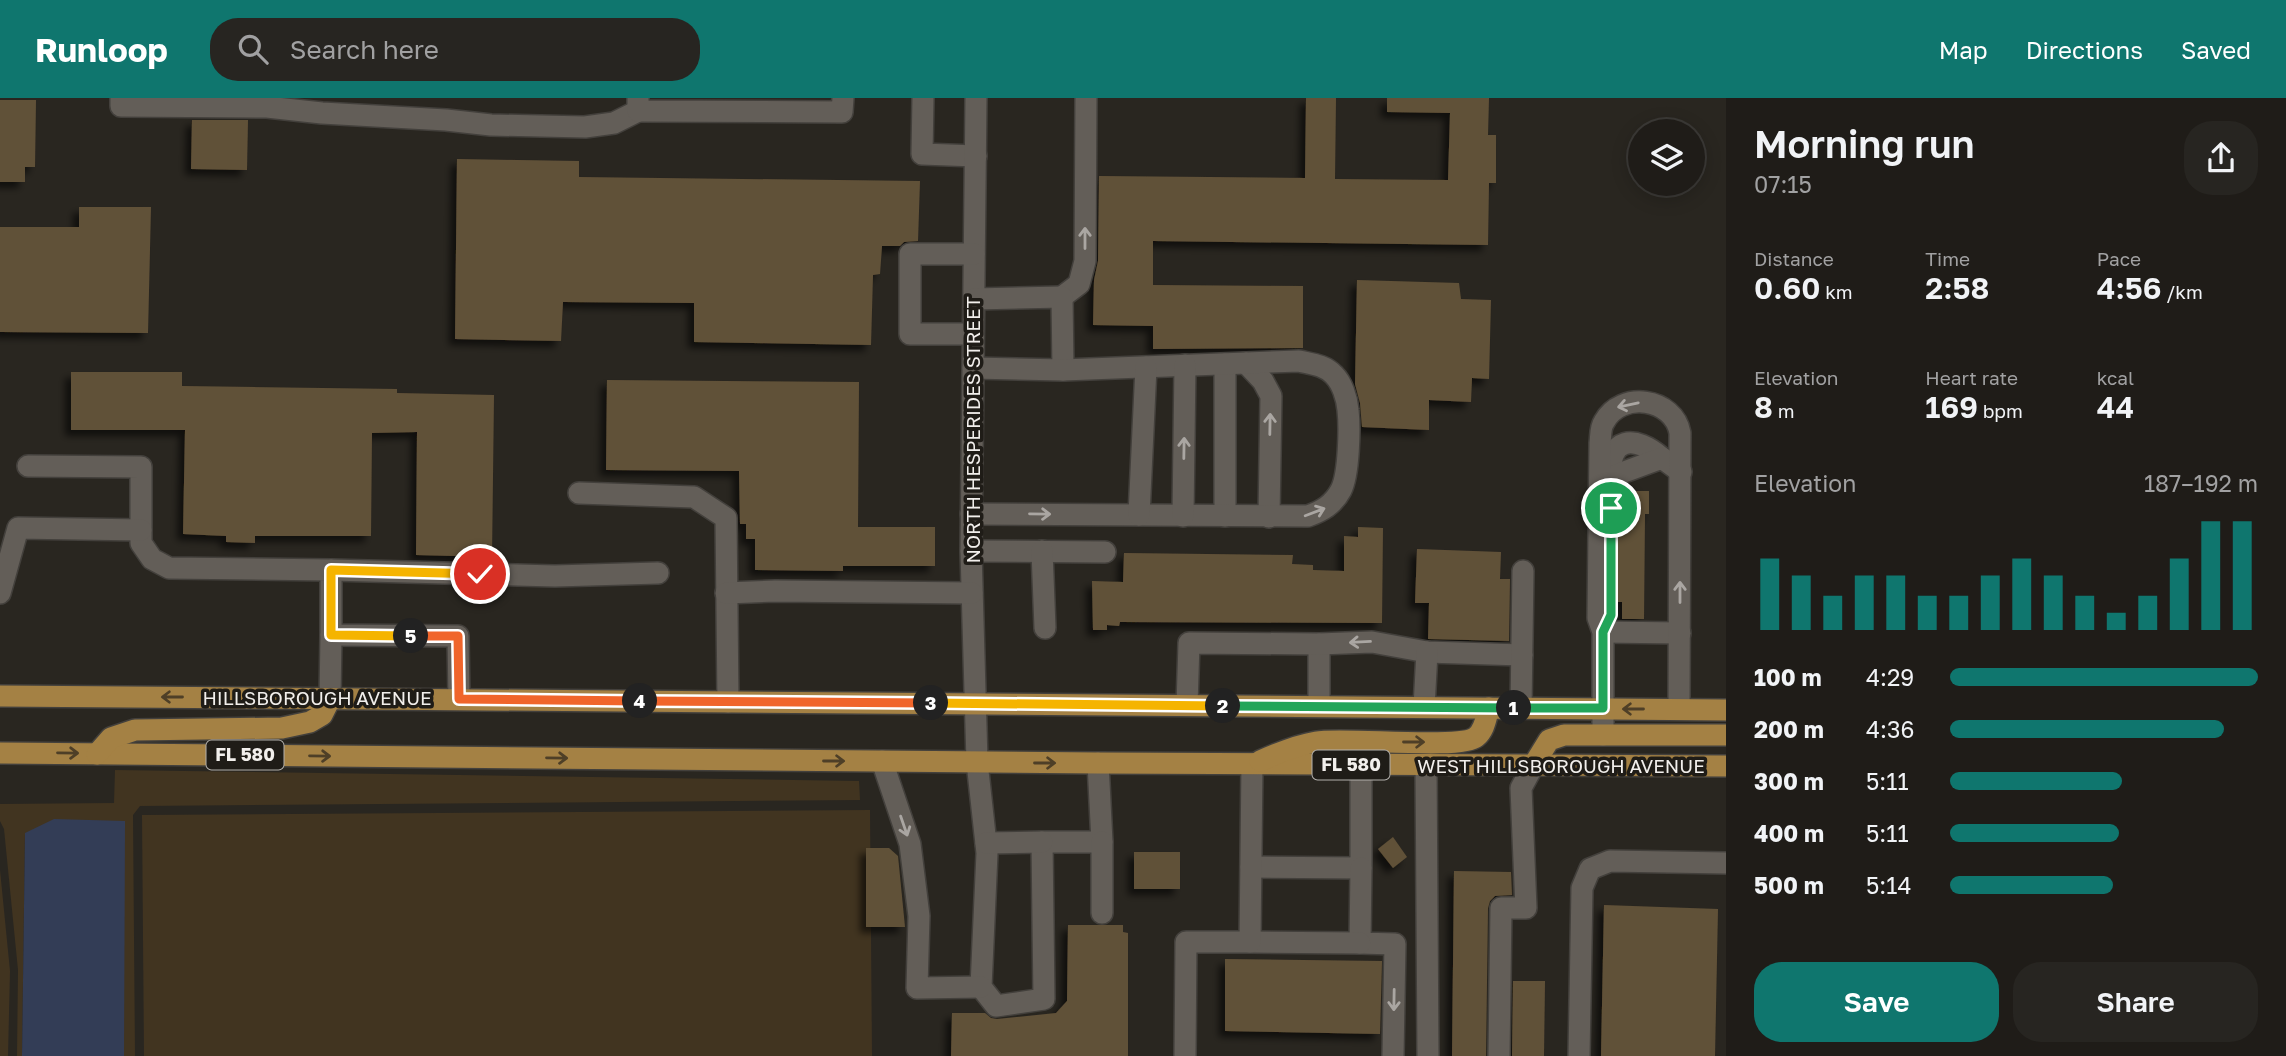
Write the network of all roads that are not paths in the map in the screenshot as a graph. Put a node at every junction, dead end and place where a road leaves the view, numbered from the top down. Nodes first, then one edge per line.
1 (121, 98) edge
2 (843, 98) edge
3 (923, 98) edge
4 (976, 98) edge
5 (1086, 98) edge
6 (638, 104) edge
7 (976, 156) junction
8 (974, 254) junction
9 (1062, 297) junction
10 (974, 299) junction
11 (973, 334) junction
12 (1235, 363) junction
13 (1185, 365) junction
14 (1146, 367) junction
15 (973, 368) junction
16 (1063, 370) junction
17 (28, 466) dead end
18 (1681, 471) junction
19 (579, 494) dead end
20 (971, 514) junction
21 (1139, 515) junction
22 (1183, 516) junction
23 (1225, 516) junction
24 (1269, 517) junction
25 (141, 530) junction
26 (971, 551) junction
27 (1042, 551) junction
28 (1105, 552) dead end
29 (331, 570) junction
30 (1523, 570) dead end
31 (658, 573) dead end
32 (0, 593) edge
33 (726, 593) junction
34 (972, 593) junction
35 (1045, 628) dead end
36 (1603, 632) junction
37 (1680, 633) junction
38 (331, 635) junction
39 (1320, 645) junction
40 (1427, 652) junction
41 (1522, 656) junction
42 (0, 696) edge
43 (330, 699) junction
44 (459, 699) junction
45 (728, 702) junction
46 (975, 704) junction
47 (1187, 705) junction
48 (1320, 706) junction
49 (1424, 707) junction
50 (1489, 708) junction
51 (1521, 708) junction
52 (1603, 708) junction
53 (1679, 709) junction
54 (1726, 710) edge
55 (1603, 735) junction
56 (1726, 735) edge
57 (0, 753) edge
58 (97, 754) junction
59 (882, 761) junction
60 (977, 762) junction
61 (1098, 763) junction
62 (1252, 764) junction
63 (1361, 765) junction
64 (1426, 765) junction
65 (1534, 766) junction
66 (1726, 766) edge
67 (1042, 842) junction
68 (1102, 842) junction
69 (986, 843) junction
70 (1726, 863) edge
71 (1251, 867) junction
72 (1361, 868) junction
73 (1102, 913) dead end
74 (1250, 942) junction
75 (1360, 943) junction
76 (981, 987) junction
77 (1185, 1056) edge
78 (1393, 1056) edge
79 (1428, 1056) edge
80 (1499, 1056) edge
81 (1579, 1056) edge

1 - 6 street
2 - 6 street
3 - 7 street
4 - 7 street, NORTH HESPERIDES STREET
9 -> 5 street
7 - 8 street, NORTH HESPERIDES STREET
8 - 10 street, NORTH HESPERIDES STREET
8 - 11 street
9 - 10 street
9 - 16 street
10 - 11 street, NORTH HESPERIDES STREET
11 - 15 street, NORTH HESPERIDES STREET
12 - 13 street
12 - 23 street
24 -> 12 street
24 -> 12 street
13 - 14 street
22 -> 13 street
14 - 16 street
14 - 21 street
15 - 16 street
15 - 20 street, NORTH HESPERIDES STREET
17 - 25 street
18 - 36 street
18 -> 36 street
37 -> 18 street
19 - 33 street
20 -> 21 street
20 - 26 street, NORTH HESPERIDES STREET
21 - 22 street
22 - 23 street
23 - 24 street
25 - 29 street
25 - 32 street
26 - 27 street
26 - 34 street, NORTH HESPERIDES STREET
27 - 28 street
27 - 35 street
29 - 31 street
29 - 38 street
30 - 41 street
33 - 34 street
33 - 45 street
34 - 46 street, NORTH HESPERIDES STREET
36 - 37 street
36 - 52 street
37 - 53 street
38 - 43 street
38 - 44 street
40 -> 39 street
39 - 47 street
39 - 48 street
40 - 41 street
40 - 49 street
41 - 51 street
43 -> 42 main road, HILLSBOROUGH AVENUE
43 - 44 main road, HILLSBOROUGH AVENUE
43 - 58 main road
44 - 45 main road, HILLSBOROUGH AVENUE
45 - 46 main road, HILLSBOROUGH AVENUE
46 - 47 main road, HILLSBOROUGH AVENUE
46 - 60 street, NORTH HESPERIDES STREET
47 - 48 main road, HILLSBOROUGH AVENUE
48 - 49 main road, HILLSBOROUGH AVENUE
49 - 50 main road, HILLSBOROUGH AVENUE
50 - 51 main road, HILLSBOROUGH AVENUE
62 -> 50 main road
51 - 52 main road, HILLSBOROUGH AVENUE
53 -> 52 main road, HILLSBOROUGH AVENUE
52 - 55 street
53 - 54 main road, HILLSBOROUGH AVENUE
55 - 56 main road
55 - 65 main road
57 -> 58 main road, FL 580
58 -> 59 main road, FL 580
59 - 60 main road, FL 580
59 -> 76 street
60 -> 61 main road, WEST HILLSBOROUGH AVENUE / FL 580
60 - 69 street, NORTH HESPERIDES STREET
61 - 62 main road, WEST HILLSBOROUGH AVENUE / FL 580
61 - 68 street
62 - 63 main road, WEST HILLSBOROUGH AVENUE / FL 580
62 - 71 street
63 - 64 main road, WEST HILLSBOROUGH AVENUE / FL 580
63 - 72 street
64 - 65 main road, WEST HILLSBOROUGH AVENUE / FL 580
64 - 79 street
65 - 66 main road, WEST HILLSBOROUGH AVENUE / FL 580
65 - 80 street
67 - 68 street
67 - 69 street
67 - 76 street
68 - 73 street
69 - 76 street, NORTH HESPERIDES STREET
70 - 81 street
71 - 72 street
71 - 74 street
72 - 75 street
74 - 75 street
74 - 77 street
75 -> 78 street

